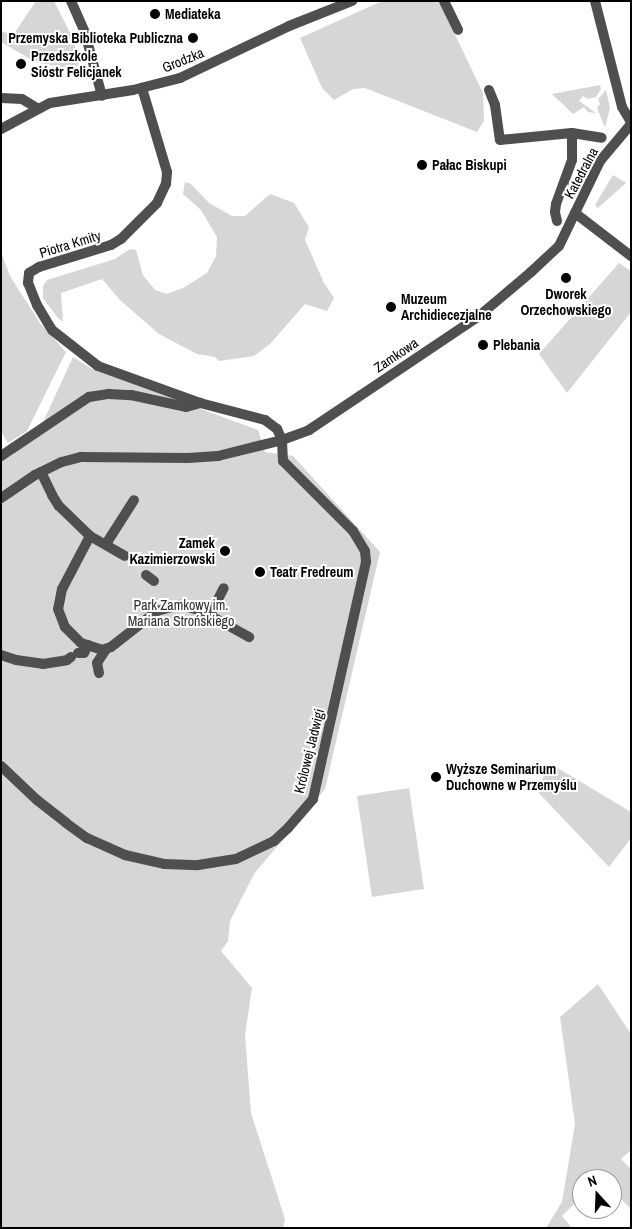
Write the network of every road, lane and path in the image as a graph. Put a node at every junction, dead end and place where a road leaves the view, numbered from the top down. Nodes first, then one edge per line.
1 (71, 1) edge
2 (352, 1) edge
3 (444, 1) edge
4 (595, 1) edge
5 (458, 30) dead end
6 (142, 88) junction
7 (489, 90) dead end
8 (102, 96) junction
9 (1, 98) edge
10 (36, 108) junction
11 (631, 123) edge
12 (1, 128) edge
13 (572, 133) junction
14 (602, 138) dead end
15 (576, 213) junction
16 (557, 221) dead end
17 (631, 256) edge
18 (200, 402) junction
19 (282, 440) junction
20 (1, 456) edge
21 (41, 472) junction
22 (1, 498) edge
23 (134, 500) dead end
24 (90, 536) junction
25 (106, 544) junction
26 (124, 556) tunnel mouth
27 (224, 588) dead end
28 (210, 615) junction
29 (249, 638) dead end
30 (88, 645) junction
31 (106, 649) junction
32 (1, 655) edge
33 (99, 673) dead end
34 (1, 766) edge

1 - 8 street
2 - 6 street, Grodzka
3 - 5 street
4 - 11 street
6 - 8 street, Grodzka
6 - 18 street, Piotra Kmity
7 - 13 street
8 - 10 street, Grodzka
9 - 10 street
10 - 12 street, Grodzka
11 - 15 street, Katedralna
13 - 14 street
13 - 16 street
15 - 17 street
15 - 19 street, Zamkowa
18 - 19 street, Piotra Kmity
18 - 20 street
19 - 21 street, Zamkowa
19 - 34 street, Królowej Jadwigi
21 - 22 street, Zamkowa
21 - 24 street
23 - 25 street
24 - 25 street
24 - 30 street
25 - 26 street
27 - 28 street
28 - 29 street
28 - 31 street
30 - 31 street
30 - 32 street
31 - 33 street

